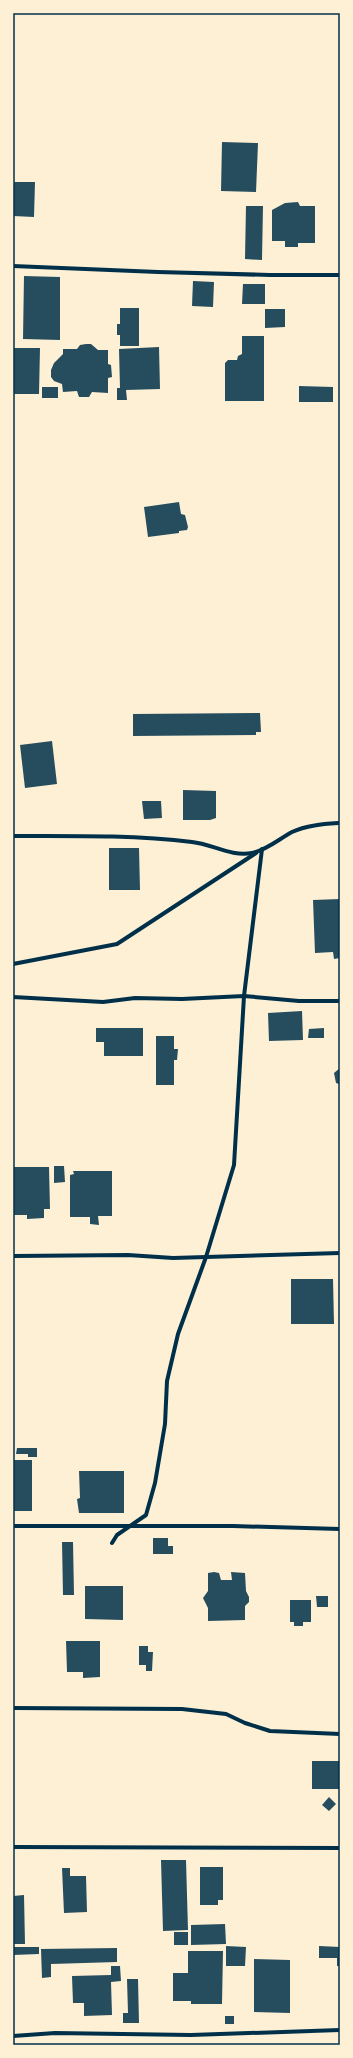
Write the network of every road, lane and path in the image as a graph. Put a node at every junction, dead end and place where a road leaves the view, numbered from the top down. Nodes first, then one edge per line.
1 (13, 266) edge
2 (340, 275) edge
3 (340, 823) edge
4 (13, 836) edge
5 (262, 849) junction
6 (13, 964) edge
7 (244, 996) junction
8 (13, 997) edge
9 (340, 1001) edge
10 (340, 1253) edge
11 (13, 1256) edge
12 (206, 1257) junction
13 (13, 1526) edge
14 (133, 1526) junction
15 (340, 1529) edge
16 (112, 1543) dead end
17 (13, 1708) edge
18 (340, 1734) edge
19 (13, 1847) edge
20 (340, 1848) edge
21 (340, 2030) edge
22 (13, 2036) edge

1 - 2 street
3 - 5 street
4 - 5 street
5 - 6 street
5 - 7 street
7 - 8 street
7 - 9 street
7 - 12 street
10 - 12 street
11 - 12 street
12 - 14 street
13 - 14 street
14 - 15 street
14 - 16 street
17 - 18 street
19 - 20 street
21 - 22 street

